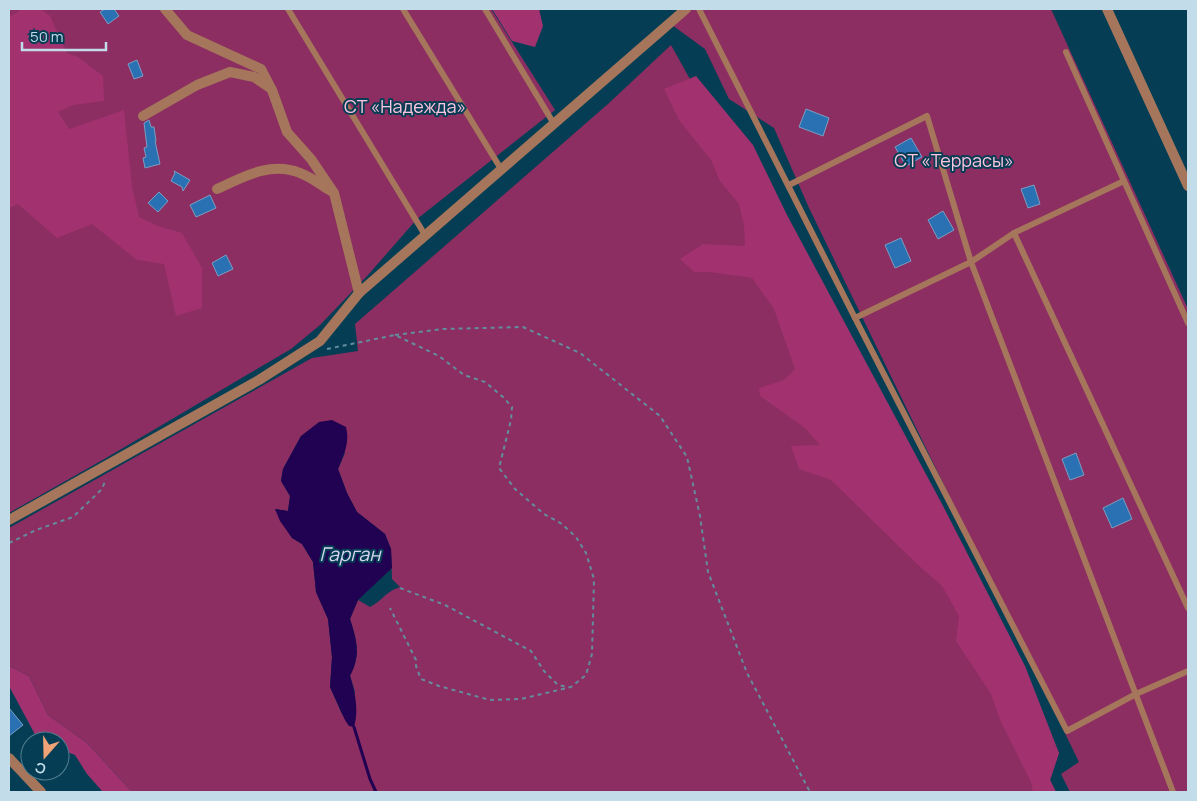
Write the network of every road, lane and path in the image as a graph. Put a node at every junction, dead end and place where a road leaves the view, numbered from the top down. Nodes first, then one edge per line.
1 (165, 9) edge
2 (288, 9) edge
3 (403, 9) edge
4 (485, 9) edge
5 (686, 9) edge
6 (699, 9) edge
7 (1107, 9) edge
8 (1066, 52) dead end
9 (272, 90) junction
10 (143, 116) dead end
11 (554, 124) junction
12 (502, 169) junction
13 (1124, 181) junction
14 (789, 185) junction
15 (1188, 186) edge
16 (217, 189) dead end
17 (334, 193) junction
18 (1014, 233) junction
19 (425, 235) junction
20 (971, 262) junction
21 (359, 293) junction
22 (854, 318) junction
23 (1188, 323) edge
24 (395, 335) junction
25 (319, 351) dead end
26 (112, 462) junction
27 (9, 520) edge
28 (9, 543) edge
29 (400, 588) dead end
30 (390, 608) dead end
31 (1188, 608) edge
32 (1188, 671) edge
33 (571, 687) junction
34 (1136, 694) junction
35 (9, 758) edge
36 (41, 792) edge
37 (810, 792) edge
38 (1173, 792) edge

1 - 9 street
2 - 19 lane
3 - 12 lane
4 - 11 lane
5 - 11 street
6 - 14 lane
7 - 15 street
8 - 13 lane
9 - 10 street
9 - 17 street
11 - 12 street
12 - 19 street
13 - 18 lane
13 - 23 lane
14 - 20 lane
14 - 22 lane
16 - 17 street
17 - 21 street
18 - 20 lane
18 - 31 lane
19 - 21 street
20 - 22 lane
20 - 34 lane
21 - 26 street
22 - 34 lane
24 - 25 path
24 - 33 path
24 - 37 path
26 - 27 street
26 - 28 path
29 - 33 path
30 - 33 path
32 - 34 lane
34 - 38 lane
35 - 36 street

